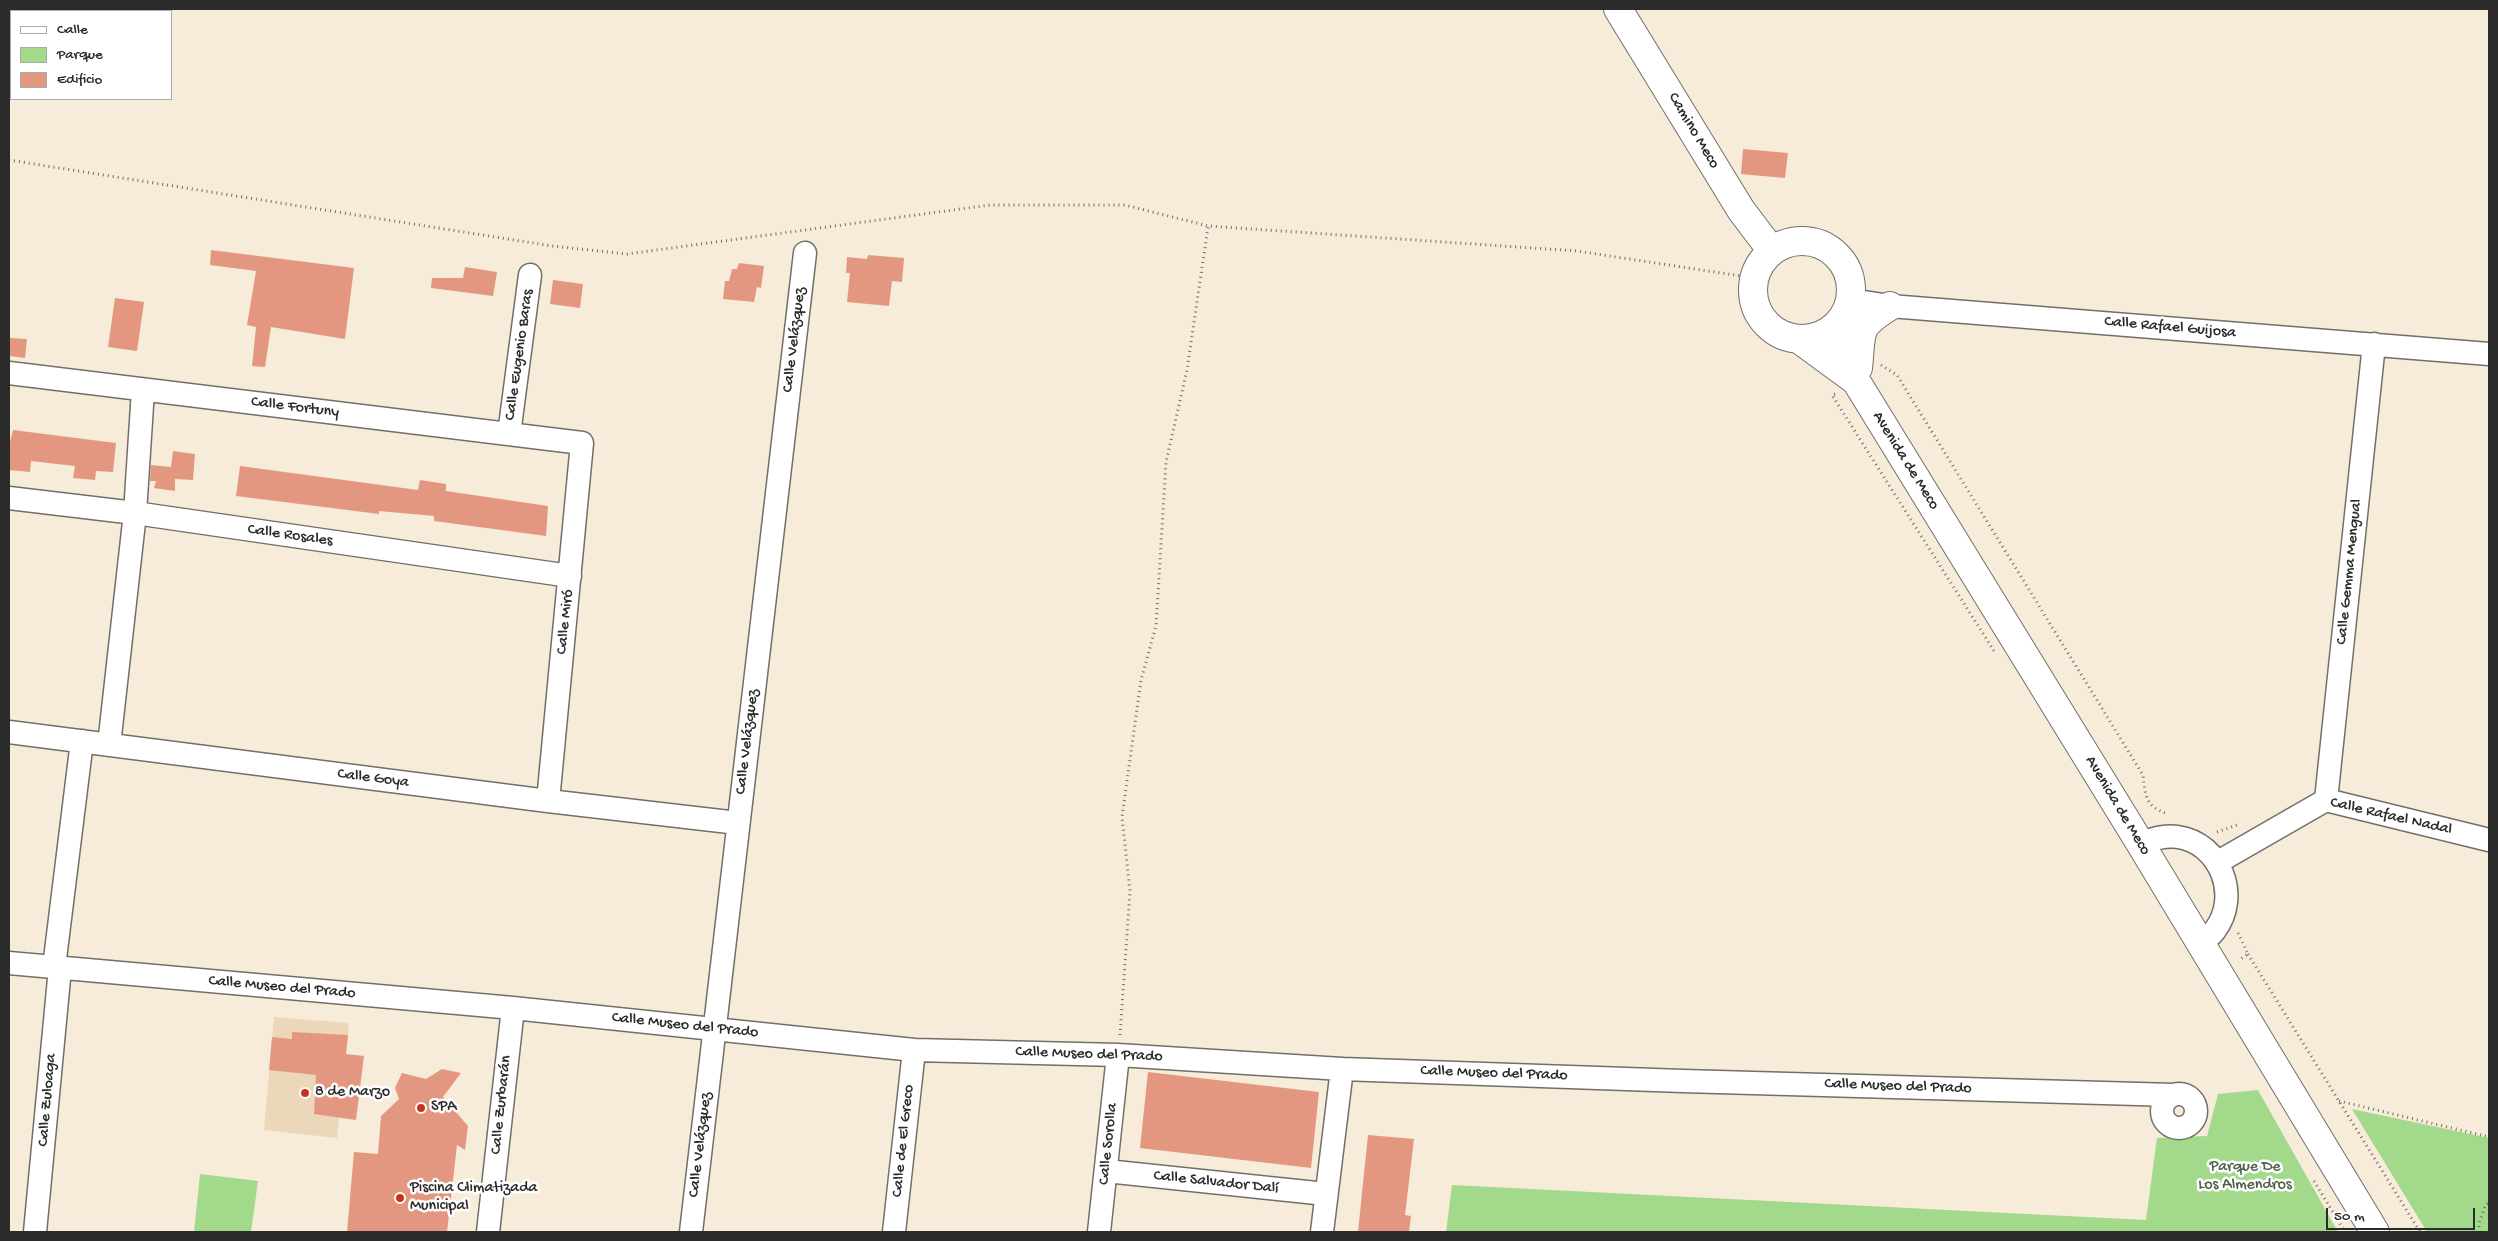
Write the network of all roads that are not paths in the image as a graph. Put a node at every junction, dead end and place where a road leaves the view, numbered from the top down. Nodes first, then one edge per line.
1 (1618, 9) edge
2 (1772, 251) junction
3 (805, 252) dead end
4 (530, 275) dead end
5 (1851, 300) junction
6 (1890, 306) junction
7 (1839, 324) junction
8 (1800, 340) junction
9 (2374, 344) junction
10 (2489, 354) edge
11 (9, 373) edge
12 (1847, 387) junction
13 (144, 390) junction
14 (509, 434) junction
15 (582, 443) joint
16 (9, 498) edge
17 (135, 513) junction
18 (570, 576) junction
19 (9, 732) edge
20 (82, 741) junction
21 (109, 745) junction
22 (2326, 800) junction
23 (548, 802) junction
24 (738, 823) junction
25 (2489, 840) edge
26 (2140, 843) junction
27 (2218, 862) junction
28 (2201, 943) junction
29 (9, 963) edge
30 (57, 968) junction
31 (513, 1008) junction
32 (714, 1029) junction
33 (914, 1050) junction
34 (1118, 1055) junction
35 (1342, 1068) junction
36 (2173, 1095) dead end
37 (1106, 1171) junction
38 (1326, 1194) junction
39 (35, 1232) edge
40 (488, 1232) edge
41 (691, 1232) edge
42 (894, 1232) edge
43 (1099, 1232) edge
44 (1322, 1232) edge
45 (2376, 1232) edge

1 - 2 street, Camino Meco
2 - 5 street
2 - 8 street
3 - 24 street, Calle Velázquez
4 - 14 street, Calle Eugenio Baras
5 - 6 street, Calle Rafael Guijosa
5 - 7 street
6 - 9 street, Calle Rafael Guijosa
6 - 12 street
7 - 8 street
7 - 12 street, Avenida de Meco
8 - 12 street, Avenida de Meco
9 - 10 street, Calle Rafael Guijosa
9 - 22 street, Calle Gemma Mengual
11 - 13 street, Calle Fortuny
12 - 26 street, Avenida de Meco
13 - 14 street, Calle Fortuny
13 - 17 street
14 - 15 street, Calle Fortuny
15 - 18 street, Calle Miró
16 - 17 street, Calle Rosales
17 - 18 street, Calle Rosales
17 - 21 street
18 - 23 street, Calle Miró
19 - 20 street, Calle Goya
20 - 21 street, Calle Goya
20 - 30 street, Calle Zuloaga
21 - 23 street, Calle Goya
22 - 25 street, Calle Rafael Nadal
22 - 27 street, Calle Rafael Nadal
23 - 24 street, Calle Goya
24 - 32 street, Calle Velázquez
26 - 27 street
26 - 28 street, Avenida de Meco
27 - 28 street
28 - 45 street, Avenida de Meco
29 - 30 street, Calle Museo del Prado
30 - 31 street, Calle Museo del Prado
30 - 39 street, Calle Zuloaga
31 - 32 street, Calle Museo del Prado
31 - 40 street, Calle Zurbarán
32 - 33 street, Calle Museo del Prado
32 - 41 street, Calle Velázquez
33 - 34 street, Calle Museo del Prado
33 - 42 street, Calle de El Greco
34 - 35 street, Calle Museo del Prado
34 - 37 street, Calle Sorolla
35 - 36 street, Calle Museo del Prado
35 - 38 street
37 - 38 street, Calle Salvador Dalí
37 - 43 street, Calle Sorolla
38 - 44 street

